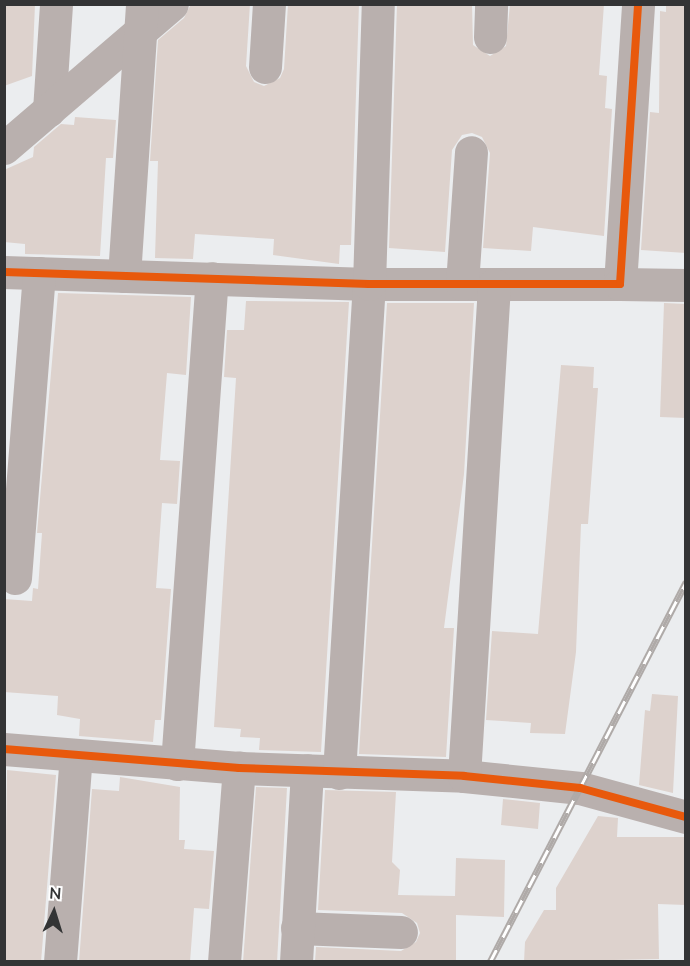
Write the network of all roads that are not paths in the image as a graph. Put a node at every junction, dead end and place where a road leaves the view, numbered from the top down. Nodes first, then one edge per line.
1 (56, 4) edge
2 (172, 4) edge
3 (269, 4) edge
4 (378, 4) edge
5 (491, 4) edge
6 (638, 4) edge
7 (141, 18) edge
8 (490, 37) dead end
9 (265, 67) dead end
10 (49, 110) junction
11 (4, 148) edge
12 (471, 152) dead end
13 (4, 272) edge
14 (39, 273) junction
15 (124, 276) junction
16 (212, 278) junction
17 (369, 284) junction
18 (620, 284) junction
19 (462, 285) junction
20 (494, 285) junction
21 (686, 285) edge
22 (15, 578) dead end
23 (4, 749) edge
24 (177, 764) junction
25 (76, 765) junction
26 (339, 773) junction
27 (464, 776) junction
28 (238, 777) junction
29 (306, 779) junction
30 (686, 817) edge
31 (297, 928) junction
32 (401, 932) dead end
33 (60, 962) edge
34 (224, 962) edge
35 (296, 962) edge

1 - 10 street
2 - 7 street
3 - 9 street
4 - 17 street
5 - 8 street
6 - 18 street
7 - 10 street
7 - 15 street
10 - 11 street
12 - 19 street
13 - 14 street
14 - 15 street
14 - 22 street
15 - 16 street
16 - 17 street
16 - 24 street
17 - 19 street
17 - 26 street
18 - 20 street
18 - 21 street
19 - 20 street
20 - 27 street
23 - 25 street
24 - 25 street
24 - 28 street
25 - 33 street
26 - 27 street
26 - 29 street
27 - 30 street
28 - 29 street
28 - 34 street
29 - 31 street
31 - 32 street
31 - 35 street

